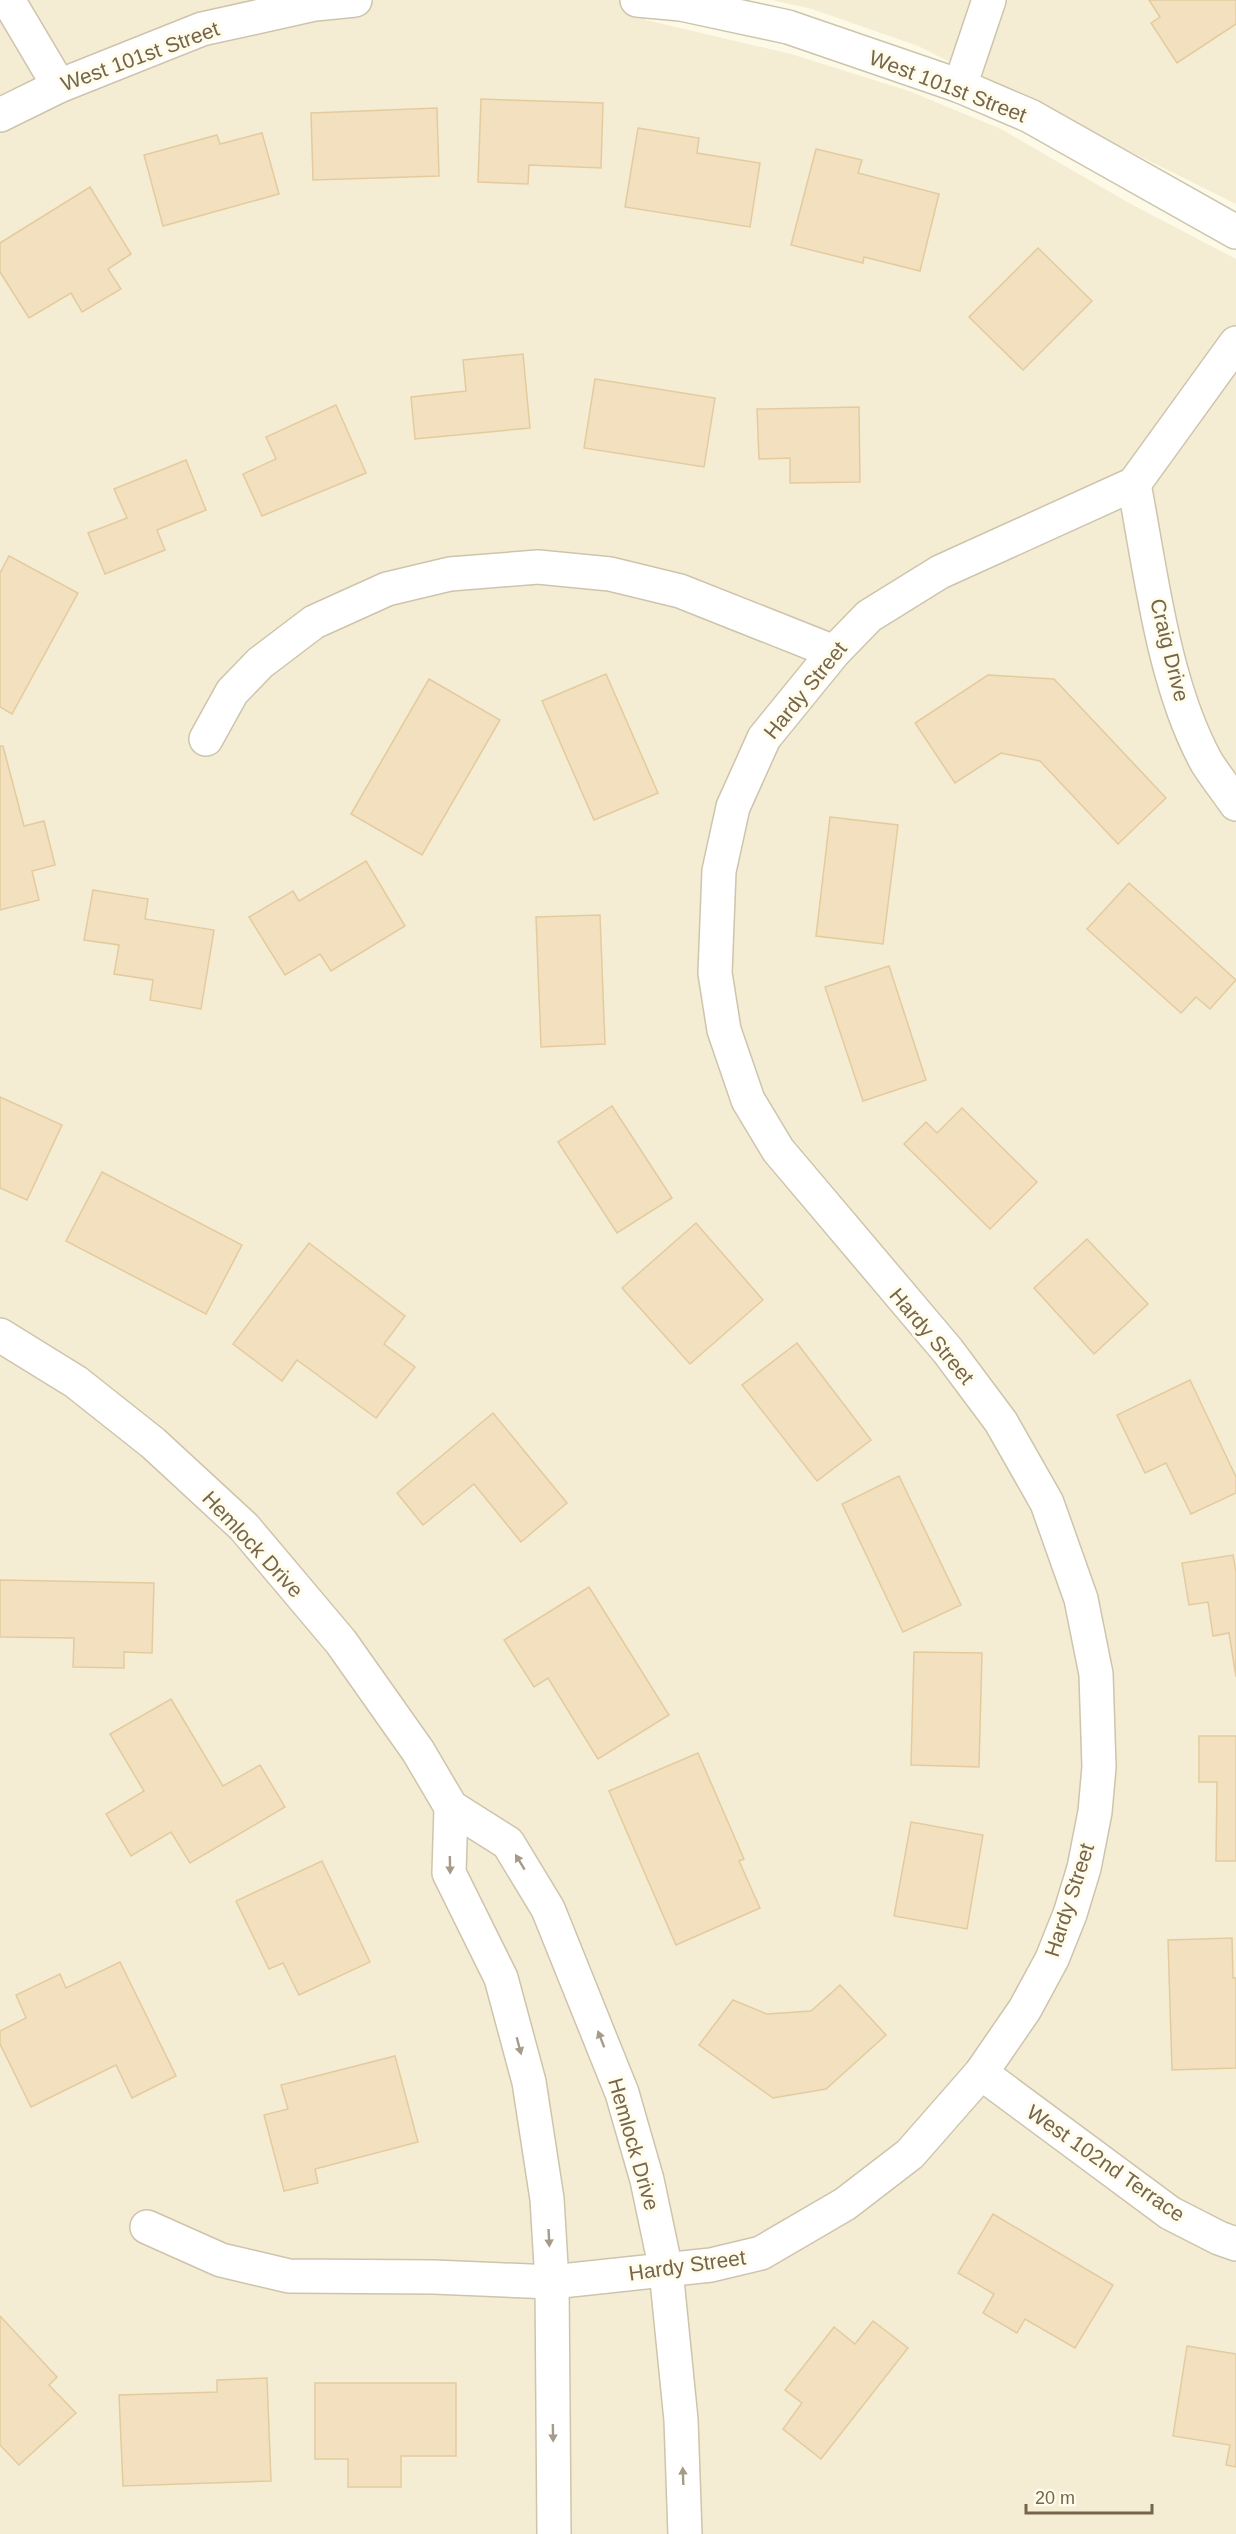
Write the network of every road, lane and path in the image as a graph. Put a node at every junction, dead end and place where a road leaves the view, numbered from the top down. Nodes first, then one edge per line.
1 (8, 0) edge
2 (355, 0) edge
3 (637, 0) edge
4 (989, 0) edge
5 (59, 86) junction
6 (960, 86) junction
7 (0, 115) edge
8 (1236, 232) edge
9 (1236, 343) edge
10 (1134, 484) junction
11 (834, 652) junction
12 (206, 739) dead end
13 (1236, 804) edge
14 (2, 1341) edge
15 (451, 1807) junction
16 (981, 2073) junction
17 (147, 2228) dead end
18 (1236, 2244) edge
19 (666, 2270) junction
20 (552, 2282) junction
21 (554, 2534) edge
22 (685, 2534) edge

1 - 5 street
2 - 5 street, West 101st Street
3 - 6 street, West 101st Street
4 - 6 street
5 - 7 street, West 101st Street
6 - 8 street, West 101st Street
9 - 10 street, Hardy Street
10 - 11 street, Hardy Street
10 - 13 street, Craig Drive
11 - 12 street
11 - 16 street, Hardy Street
14 - 15 street, Hemlock Drive
19 -> 15 street, Hemlock Drive
15 -> 20 street
16 - 18 street, West 102nd Terrace
16 - 19 street, Hardy Street
17 - 20 street
19 - 20 street, Hardy Street
22 -> 19 street, Hemlock Drive
20 -> 21 street

